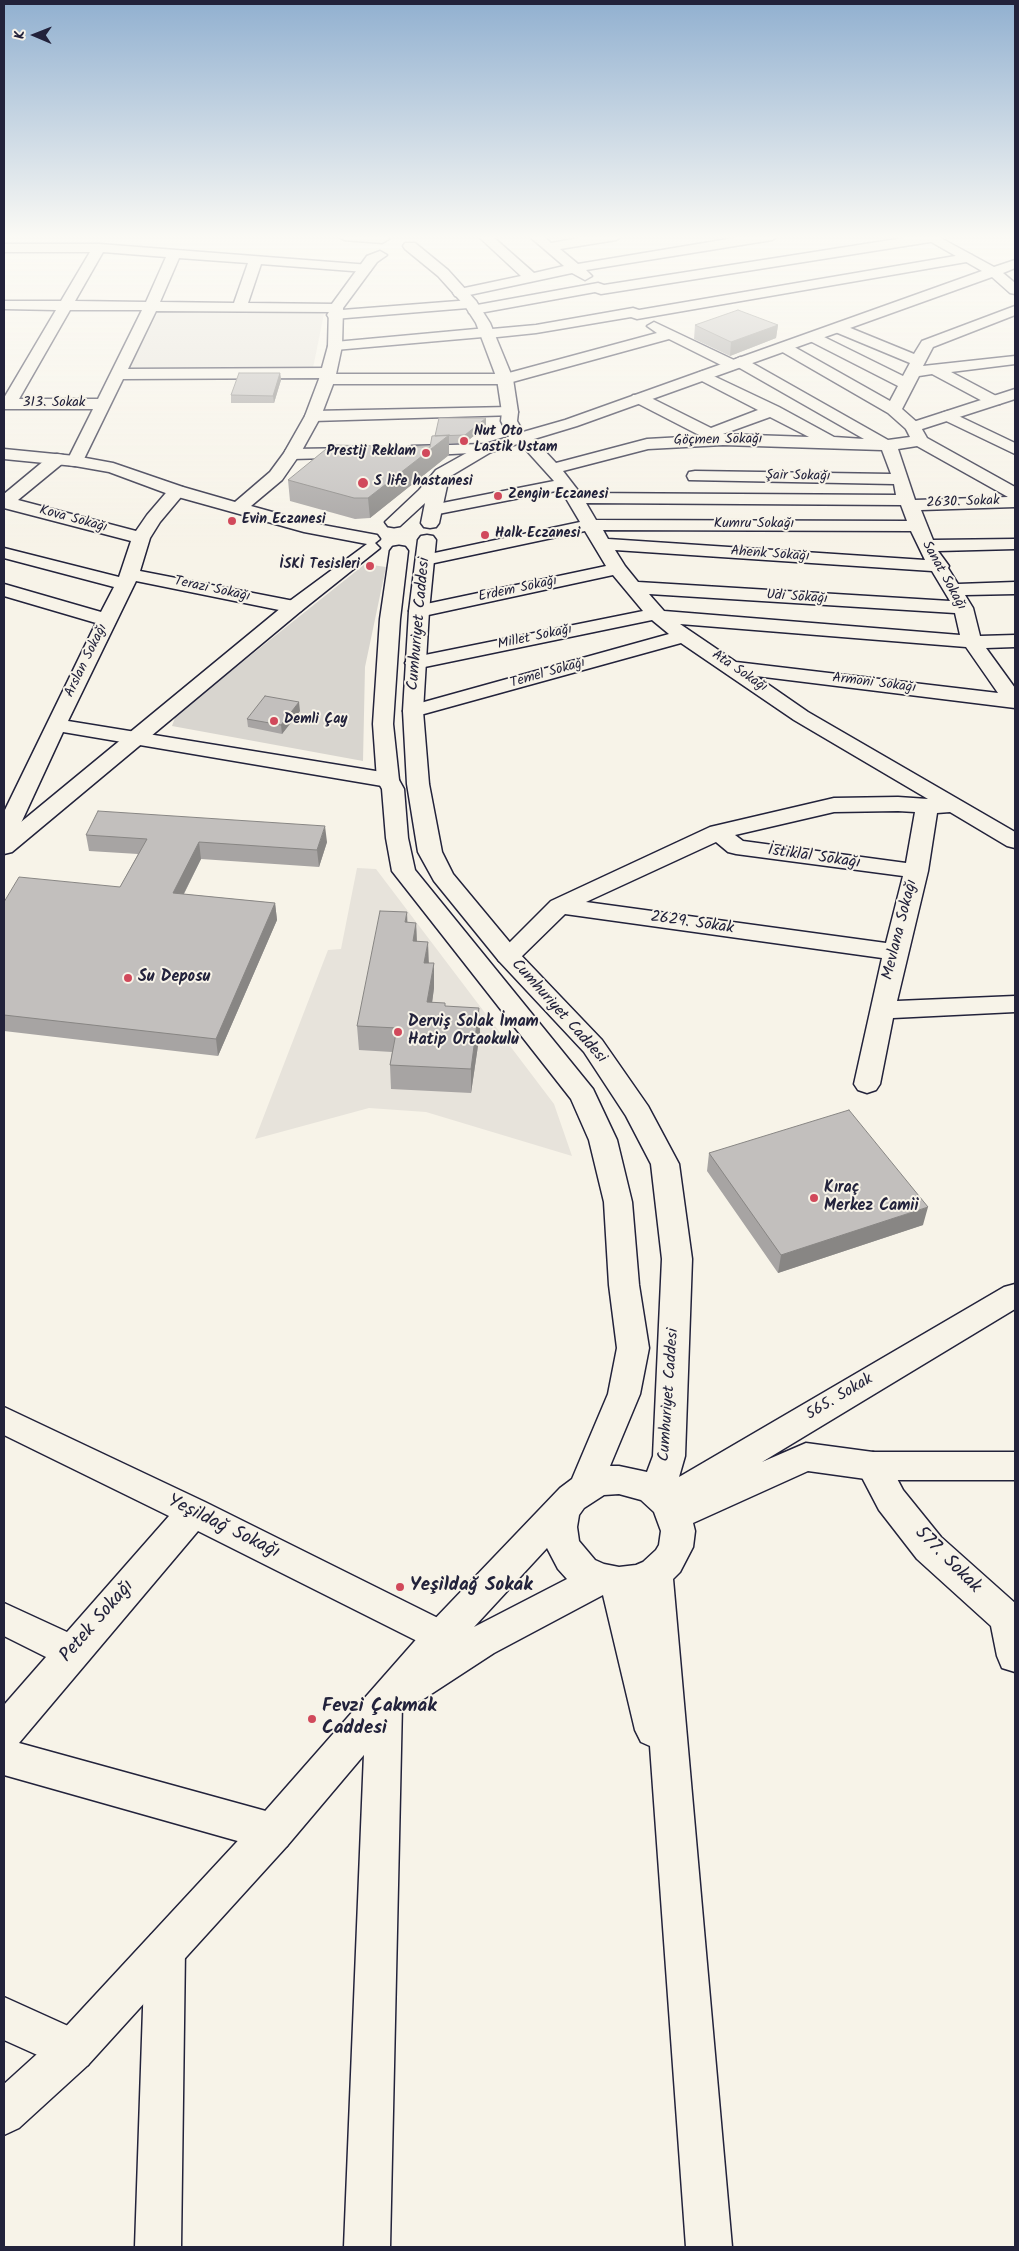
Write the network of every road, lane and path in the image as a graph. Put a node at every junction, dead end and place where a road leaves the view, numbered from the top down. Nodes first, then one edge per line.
1 (43, 341) edge
2 (134, 341) edge
3 (335, 341) edge
4 (393, 341) edge
5 (491, 341) edge
6 (645, 341) edge
7 (686, 341) edge
8 (800, 341) edge
9 (827, 341) edge
10 (860, 341) edge
11 (935, 341) edge
12 (335, 346) junction
13 (1001, 346) dead end
14 (784, 347) junction
15 (1015, 356) edge
16 (1015, 360) edge
17 (736, 364) junction
18 (935, 370) junction
19 (913, 372) junction
20 (118, 374) junction
21 (328, 376) junction
22 (703, 376) junction
23 (505, 379) junction
24 (1013, 396) edge
25 (639, 398) junction
26 (994, 401) junction
27 (6, 404) edge
28 (103, 404) junction
29 (510, 410) junction
30 (773, 410) junction
31 (894, 410) junction
32 (313, 416) junction
33 (948, 416) junction
34 (571, 423) junction
35 (916, 434) junction
36 (490, 436) junction
37 (716, 436) junction
38 (522, 438) junction
39 (682, 441) junction
40 (832, 442) junction
41 (888, 445) junction
42 (1015, 449) edge
43 (398, 451) edge
44 (379, 452) edge
45 (4, 454) edge
46 (292, 454) junction
47 (56, 459) junction
48 (75, 461) junction
49 (552, 469) junction
50 (442, 474) junction
51 (695, 476) junction
52 (901, 479) junction
53 (177, 491) junction
54 (570, 491) junction
55 (1015, 494) edge
56 (703, 498) junction
57 (4, 502) edge
58 (908, 502) junction
59 (1015, 502) edge
60 (238, 508) junction
61 (394, 522) junction
62 (590, 525) junction
63 (919, 526) junction
64 (429, 533) junction
65 (141, 538) junction
66 (371, 543) junction
67 (601, 544) junction
68 (1015, 544) edge
69 (926, 546) junction
70 (399, 551) junction
71 (4, 553) edge
72 (940, 566) junction
73 (617, 569) junction
74 (128, 579) junction
75 (631, 587) junction
76 (1015, 588) edge
77 (952, 590) junction
78 (10, 592) edge
79 (294, 607) junction
80 (963, 608) junction
81 (418, 611) junction
82 (4, 612) edge
83 (657, 615) junction
84 (107, 620) junction
85 (684, 636) junction
86 (1015, 641) edge
87 (972, 642) junction
88 (415, 663) junction
89 (734, 668) junction
90 (1013, 696) edge
91 (413, 711) junction
92 (56, 725) junction
93 (138, 737) junction
94 (388, 780) junction
95 (927, 806) junction
96 (958, 808) junction
97 (718, 832) junction
98 (4, 836) edge
99 (1015, 841) edge
100 (4, 847) edge
101 (916, 871) junction
102 (559, 906) junction
103 (896, 952) junction
104 (508, 956) junction
105 (1015, 1004) edge
106 (882, 1010) junction
107 (867, 1084) dead end
108 (1015, 1295) edge
109 (4, 1420) edge
110 (873, 1466) junction
111 (1015, 1466) edge
112 (578, 1493) junction
113 (664, 1503) junction
114 (193, 1512) junction
115 (655, 1573) junction
116 (610, 1580) junction
117 (4, 1619) edge
118 (1011, 1620) edge
119 (441, 1637) junction
120 (73, 1652) junction
121 (1015, 1656) edge
122 (384, 1704) junction
123 (4, 1732) edge
124 (4, 1757) edge
125 (675, 1819) junction
126 (273, 1832) junction
127 (165, 1949) junction
128 (4, 2018) edge
129 (73, 2050) junction
130 (4, 2113) edge
131 (158, 2247) edge
132 (367, 2247) edge
133 (709, 2247) edge

1 - 27 street
2 - 20 street
3 - 12 street
4 - 12 street
5 - 23 street
6 - 23 street
7 - 17 street
8 - 14 street
9 - 19 street
10 - 19 street
11 - 19 street
12 - 21 street
13 - 15 street
14 - 17 street
14 - 31 street
16 - 18 street
17 - 22 street
17 - 41 street
18 - 19 street
18 - 26 street
19 - 31 street
20 - 21 street
20 - 28 street
21 - 23 street
21 - 32 street
22 - 25 street
22 - 30 street
23 - 29 street
24 - 26 street
25 - 34 street
25 - 37 street
26 - 33 street
27 - 28 street, 313. Sokak
28 - 48 street
29 - 32 street
29 - 34 street
29 - 36 street
29 - 38 street
30 - 37 street
30 - 40 street
31 - 35 street
32 - 46 street
33 - 35 street
33 - 42 street
34 - 38 street
35 - 41 street
35 - 55 street
36 - 38 street
36 - 43 street
36 - 50 street
37 - 39 street, Göçmen Sokağı
37 - 40 street, Göçmen Sokağı
38 - 49 street, Ata Sokağı
39 - 49 street, Göçmen Sokağı
39 - 51 street
40 - 41 street, Göçmen Sokağı
41 - 52 street, Sanat Sokağı
44 - 46 street
45 - 47 street
46 - 60 street
47 - 48 street
47 - 57 street
48 - 53 street
49 - 54 street, Ata Sokağı
50 - 61 street
50 - 64 street, Cumhuriyet Caddesi
51 - 52 street, Şair Sokağı
51 - 56 street
52 - 58 street, Sanat Sokağı
53 - 60 street
53 - 65 street, Arslan Sokağı
54 - 56 street, 2630. Sokak
54 - 62 street, Ata Sokağı
54 - 64 street, 2630. Sokak
56 - 58 street, 2630. Sokak
57 - 65 street, Kova Sokağı
58 - 59 street, 2630. Sokak
58 - 63 street, Sanat Sokağı
60 - 66 street
61 - 64 street
61 - 66 street
62 - 63 street, Kumru Sokağı
62 - 64 street, Kumru Sokağı
62 - 67 street, Ata Sokağı
63 - 69 street, Sanat Sokağı
64 - 70 street
64 - 81 street, Cumhuriyet Caddesi
65 - 74 street, Arslan Sokağı
66 - 70 street
66 - 79 street
67 - 72 street, Ahenk Sokağı
67 - 73 street, Ata Sokağı
68 - 69 street
69 - 72 street, Sanat Sokağı
70 - 94 street, Cumhuriyet Caddesi
71 - 74 street, Terazi Sokağı
72 - 77 street, Sanat Sokağı
73 - 75 street, Ata Sokağı
73 - 81 street, Erdem Sokağı
74 - 79 street, Terazi Sokağı
74 - 84 street, Arslan Sokağı
75 - 80 street, Udi Sokağı
75 - 83 street, Ata Sokağı
76 - 77 street
77 - 80 street, Sanat Sokağı
78 - 82 street
78 - 84 street
79 - 93 street
80 - 87 street, Sanat Sokağı
81 - 88 street, Cumhuriyet Caddesi
83 - 85 street, Ata Sokağı
83 - 87 street, Millet Sokağı
83 - 88 street, Millet Sokağı
84 - 92 street, Arslan Sokağı
85 - 89 street, Ata Sokağı
85 - 91 street, Temel Sokağı
86 - 87 street, Millet Sokağı
87 - 90 street, Sanat Sokağı
88 - 91 street, Cumhuriyet Caddesi
89 - 90 street, Armoni Sokağı
89 - 96 street, Ata Sokağı
91 - 104 street, Cumhuriyet Caddesi
92 - 93 street
92 - 98 street, Arslan Sokağı
93 - 94 street
93 - 100 street
94 - 112 street, Cumhuriyet Caddesi
95 - 96 street
95 - 97 street
95 - 101 street, Mevlana Sokağı
96 - 99 street, Ata Sokağı
97 - 101 street, İstiklal Sokağı
97 - 102 street
101 - 103 street, Mevlana Sokağı
102 - 103 street, 2629. Sokak
102 - 104 street
103 - 106 street, Mevlana Sokağı
104 - 113 street, Cumhuriyet Caddesi
105 - 106 street
106 - 107 street, Mevlana Sokağı
108 - 113 street, 565. Sokak
109 - 114 street, Yeşildağ Sokağı
110 - 111 street
110 - 113 street
110 - 118 street, 577. Sokak
112 - 113 street
112 - 116 street
112 - 119 street
113 - 115 street
114 - 119 street, Yeşildağ Sokağı
114 - 120 street, Petek Sokağı
115 - 116 street
115 - 125 street
116 - 122 street
116 - 125 street
117 - 120 street
118 - 121 street, 577. Sokak
119 - 122 street
120 - 123 street, Petek Sokağı
122 - 126 street
122 - 132 street
124 - 126 street
125 - 133 street
126 - 127 street
127 - 129 street
127 - 131 street
128 - 129 street
129 - 130 street

